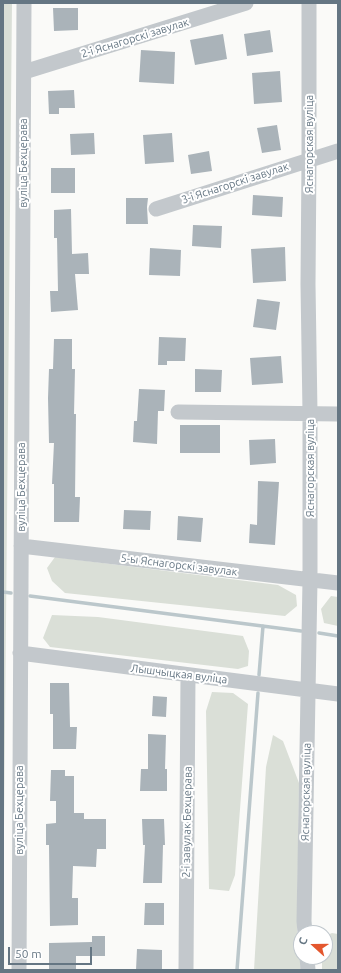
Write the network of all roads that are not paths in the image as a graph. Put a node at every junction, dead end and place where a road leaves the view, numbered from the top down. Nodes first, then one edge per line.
1 (24, 3) edge
2 (246, 3) edge
3 (309, 3) edge
4 (24, 72) junction
5 (338, 150) edge
6 (309, 159) junction
7 (156, 209) dead end
8 (178, 412) dead end
9 (310, 414) junction
10 (338, 414) edge
11 (21, 546) junction
12 (310, 580) junction
13 (338, 583) edge
14 (20, 653) junction
15 (188, 675) junction
16 (308, 690) junction
17 (338, 694) edge
18 (304, 925) edge
19 (19, 970) edge
20 (186, 970) edge

1 - 4 street, вуліца Бехцерава
2 - 4 street, 2-і Яснагорскі завулак
3 - 6 street, Яснагорская вуліца
4 - 11 street, вуліца Бехцерава
5 - 6 street, 3-і Яснагорскі завулак
6 - 7 street, 3-і Яснагорскі завулак
6 - 9 street, Яснагорская вуліца
8 - 9 street
9 - 10 street
9 - 12 street, Яснагорская вуліца
11 - 12 street, 5-ы Яснагорскі завулак
11 - 14 street, вуліца Бехцерава
12 - 13 street, 5-ы Яснагорскі завулак
12 - 16 street, Яснагорская вуліца
14 - 15 street, Лышчыцкая вуліца
14 - 19 street, вуліца Бехцерава
15 - 16 street, Лышчыцкая вуліца
15 - 20 street, 2-і завулак Бехцерава
16 - 17 street, Лышчыцкая вуліца
16 - 18 street, Яснагорская вуліца

